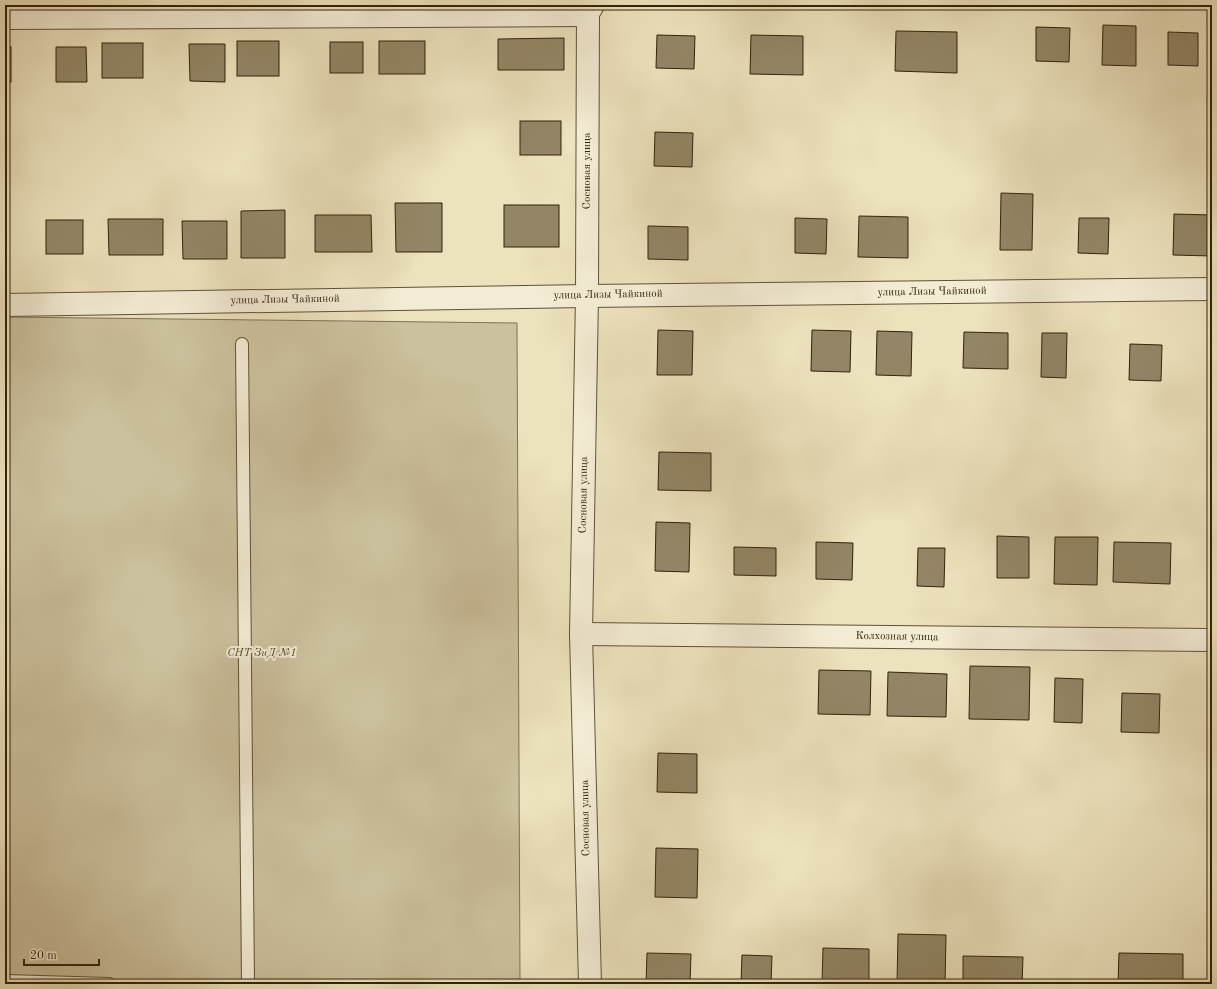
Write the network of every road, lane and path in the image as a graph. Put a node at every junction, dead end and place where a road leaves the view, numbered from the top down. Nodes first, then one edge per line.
1 (589, 8) edge
2 (5, 18) edge
3 (1212, 289) edge
4 (587, 296) junction
5 (5, 305) edge
6 (242, 344) dead end
7 (582, 634) junction
8 (1212, 640) edge
9 (5, 981) edge
10 (109, 984) edge
11 (248, 984) edge
12 (590, 984) edge

1 - 2 street
1 - 4 street, Сосновая улица
3 - 4 street, улица Лизы Чайкиной
4 - 5 street, улица Лизы Чайкиной
4 - 7 street, Сосновая улица
6 - 11 lane
7 - 8 street, Колхозная улица
7 - 12 street, Сосновая улица
9 - 10 lane

